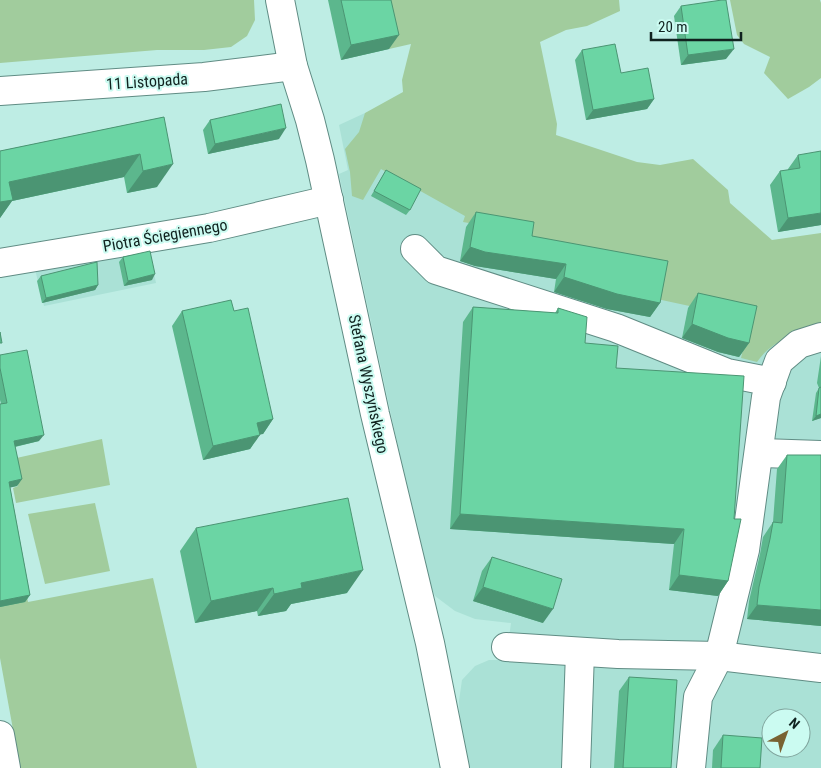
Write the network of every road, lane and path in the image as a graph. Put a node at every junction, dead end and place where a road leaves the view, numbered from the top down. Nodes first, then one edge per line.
1 (280, 0) edge
2 (293, 66) junction
3 (0, 91) edge
4 (328, 200) junction
5 (415, 249) dead end
6 (0, 263) edge
7 (821, 337) edge
8 (772, 382) junction
9 (759, 453) junction
10 (821, 455) edge
11 (506, 647) dead end
12 (719, 656) junction
13 (580, 664) junction
14 (821, 668) edge
15 (0, 735) edge
16 (6, 768) edge
17 (453, 768) edge
18 (576, 768) edge
19 (691, 768) edge

1 - 2 street, Stefana Wyszyńskiego
2 - 3 street, 11 Listopada
2 - 4 street, Stefana Wyszyńskiego
4 - 6 street, Piotra Ściegiennego
4 - 17 street, Stefana Wyszyńskiego
5 - 8 street
7 - 8 street
8 - 9 street
9 - 10 street
9 - 12 street
11 - 13 street
12 - 13 street
12 - 14 street
12 - 19 street
13 - 18 street
15 - 16 street

